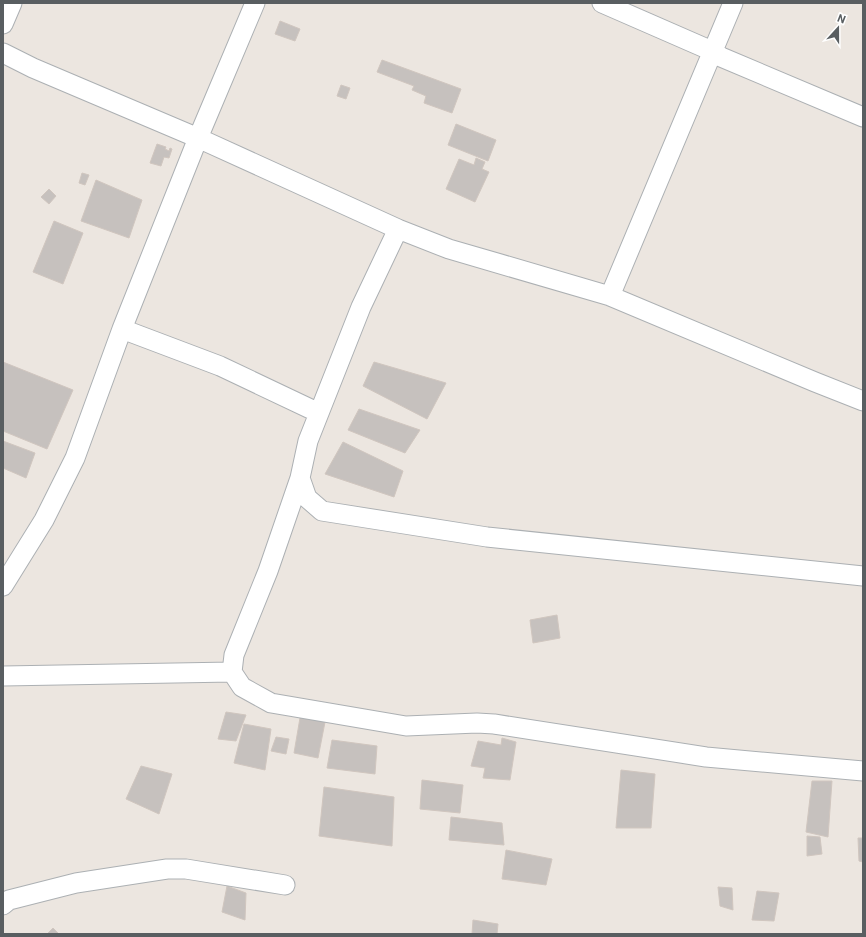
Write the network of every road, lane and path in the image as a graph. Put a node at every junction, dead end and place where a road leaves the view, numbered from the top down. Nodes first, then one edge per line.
1 (12, 3) edge
2 (255, 3) edge
3 (602, 3) edge
4 (732, 3) edge
5 (3, 24) edge
6 (712, 51) junction
7 (3, 53) edge
8 (863, 117) edge
9 (198, 138) junction
10 (398, 229) junction
11 (610, 296) junction
12 (122, 329) junction
13 (863, 401) edge
14 (319, 413) junction
15 (300, 478) junction
16 (863, 576) edge
17 (3, 586) edge
18 (232, 672) junction
19 (3, 676) edge
20 (863, 772) edge
21 (285, 885) dead end
22 (3, 905) edge

1 - 5 street
2 - 9 street
3 - 6 street
4 - 6 street
6 - 8 street
6 - 11 street
7 - 9 street
9 - 10 street
9 - 12 street
10 - 11 street
10 - 14 street
11 - 13 street
12 - 14 street
12 - 17 street
14 - 15 street
15 - 16 street
15 - 18 street
18 - 19 street
18 - 20 street
21 - 22 street

